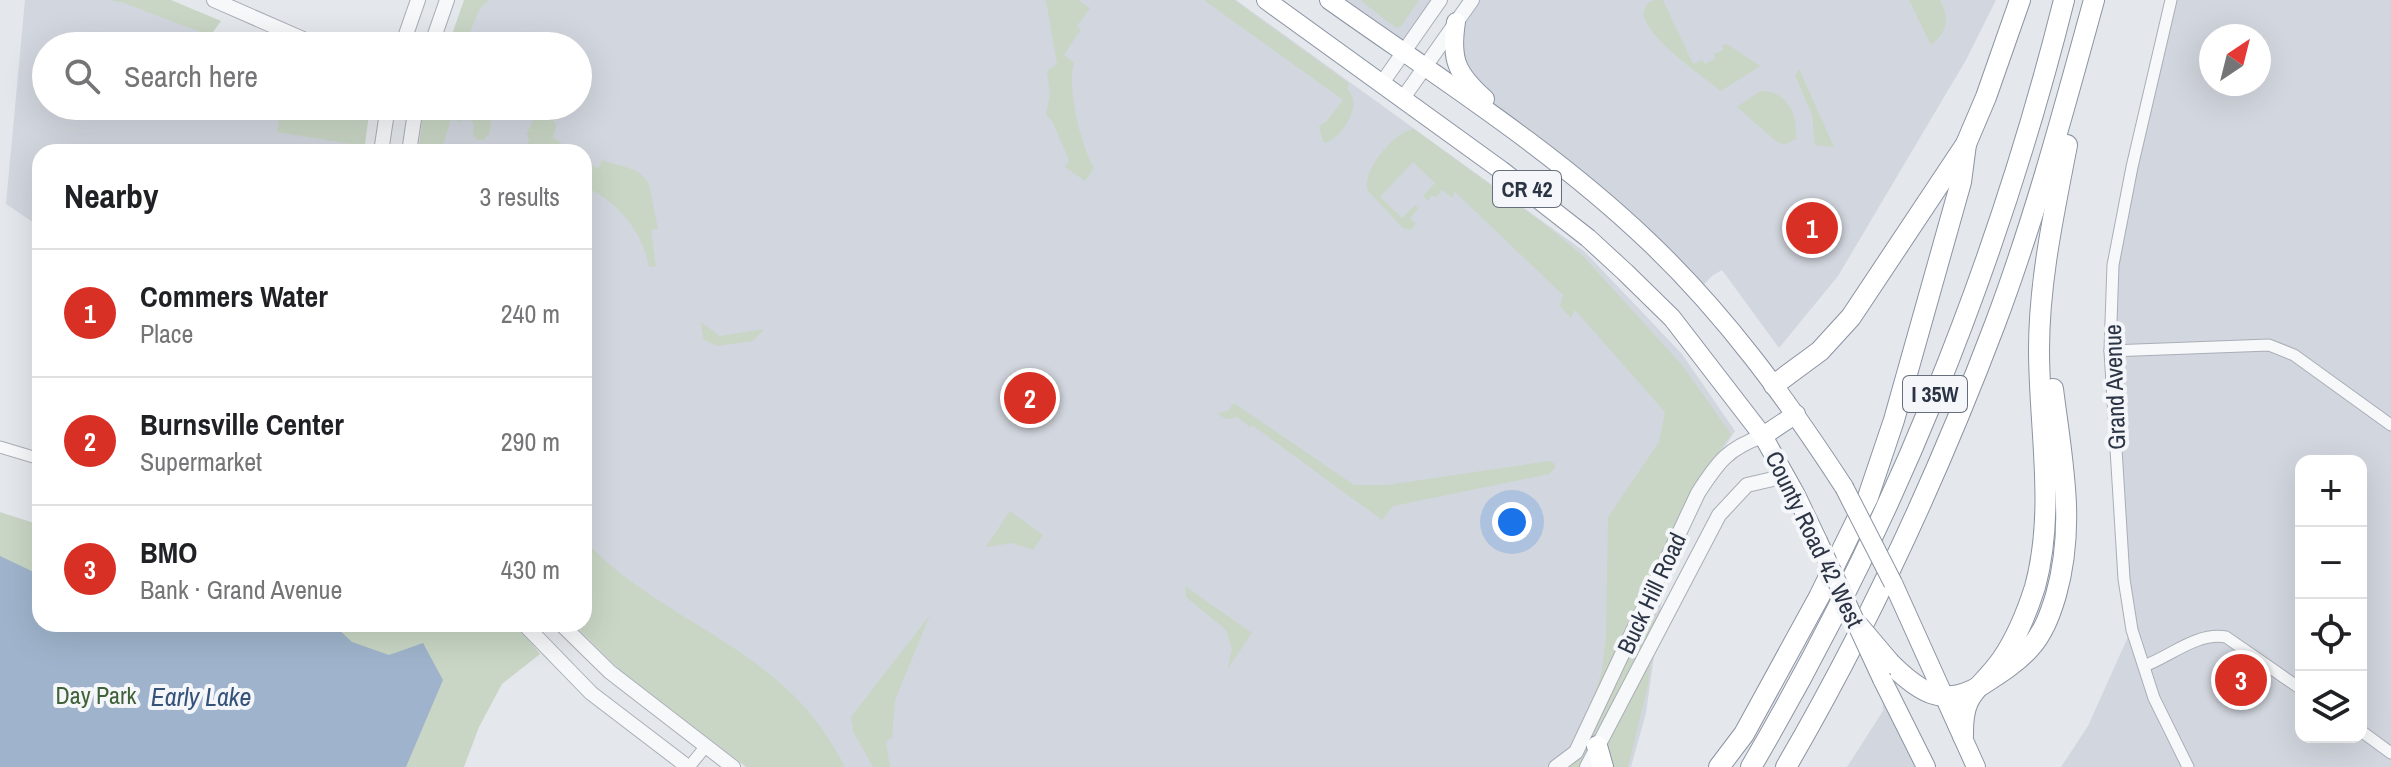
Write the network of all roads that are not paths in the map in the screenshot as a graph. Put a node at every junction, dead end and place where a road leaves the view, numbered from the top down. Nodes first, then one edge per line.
1 (214, 0) edge
2 (418, 0) edge
3 (447, 0) edge
4 (1266, 0) edge
5 (1329, 0) edge
6 (1440, 0) edge
7 (1472, 0) edge
8 (2020, 0) edge
9 (2064, 0) edge
10 (2094, 0) edge
11 (2171, 0) edge
12 (1456, 22) junction
13 (287, 32) edge
14 (407, 32) edge
15 (436, 32) edge
16 (1403, 53) junction
17 (1424, 68) junction
18 (1382, 83) junction
19 (1403, 98) junction
20 (386, 120) edge
21 (414, 120) edge
22 (382, 144) edge
23 (410, 144) edge
24 (1966, 144) junction
25 (1581, 183) junction
26 (2110, 351) junction
27 (1774, 385) junction
28 (1796, 414) junction
29 (2391, 425) edge
30 (1763, 436) junction
31 (0, 447) edge
32 (32, 457) edge
33 (1786, 476) junction
34 (1857, 624) joint
35 (532, 632) edge
36 (569, 632) edge
37 (2144, 666) junction
38 (1886, 671) junction
39 (2295, 685) edge
40 (1974, 689) junction
41 (1946, 697) junction
42 (2367, 735) edge
43 (1963, 736) junction
44 (706, 746) junction
45 (1597, 746) junction
46 (2391, 753) edge
47 (688, 767) edge
48 (733, 767) edge
49 (1545, 767) edge
50 (1557, 767) edge
51 (1587, 767) edge
52 (1603, 767) edge
53 (1719, 767) edge
54 (1751, 767) edge
55 (1786, 767) edge
56 (1926, 767) edge
57 (1976, 767) edge
58 (2188, 767) edge

1 - 13 street
2 - 14 street
3 - 15 street
4 - 18 highway, County Road 42 West / CR 42
5 - 16 highway, County Road 42 West / CR 42
6 - 16 street
7 - 12 street
8 - 24 highway
9 - 54 highway, I 35W
10 - 40 highway
10 - 55 highway, I 35W
11 - 26 street, Grand Avenue
12 - 17 street
12 - 25 highway
16 - 17 highway, County Road 42 West / CR 42
16 - 18 street
17 - 19 street
17 - 25 highway, County Road 42 West / CR 42
18 - 19 highway, County Road 42 West / CR 42
19 - 30 highway, County Road 42 West / CR 42
20 - 22 street
21 - 23 street
24 - 27 highway
24 - 53 highway
25 - 27 highway, County Road 42 West / CR 42
26 - 29 street
26 - 37 street, Grand Avenue
27 - 28 highway, County Road 42 West / CR 42
28 - 30 highway
28 - 41 highway, County Road 42 West / CR 42, bridge
30 - 33 highway, County Road 42 West / CR 42
30 - 50 street, Buck Hill Road
31 - 32 street
33 - 34 highway, County Road 42 West / CR 42, bridge
33 - 45 street, Buck Hill Road
34 - 38 highway, bridge
35 - 47 street
36 - 44 street
37 - 39 street
37 - 58 street, Grand Avenue
38 - 41 highway
38 - 56 highway
40 - 41 highway
40 - 43 highway
41 - 43 highway, County Road 42 West / CR 42
42 - 46 street
43 - 57 highway, County Road 42 West / CR 42
44 - 47 street
44 - 48 street
45 - 51 street, Buck Hill Road
45 - 52 highway
49 - 50 street

